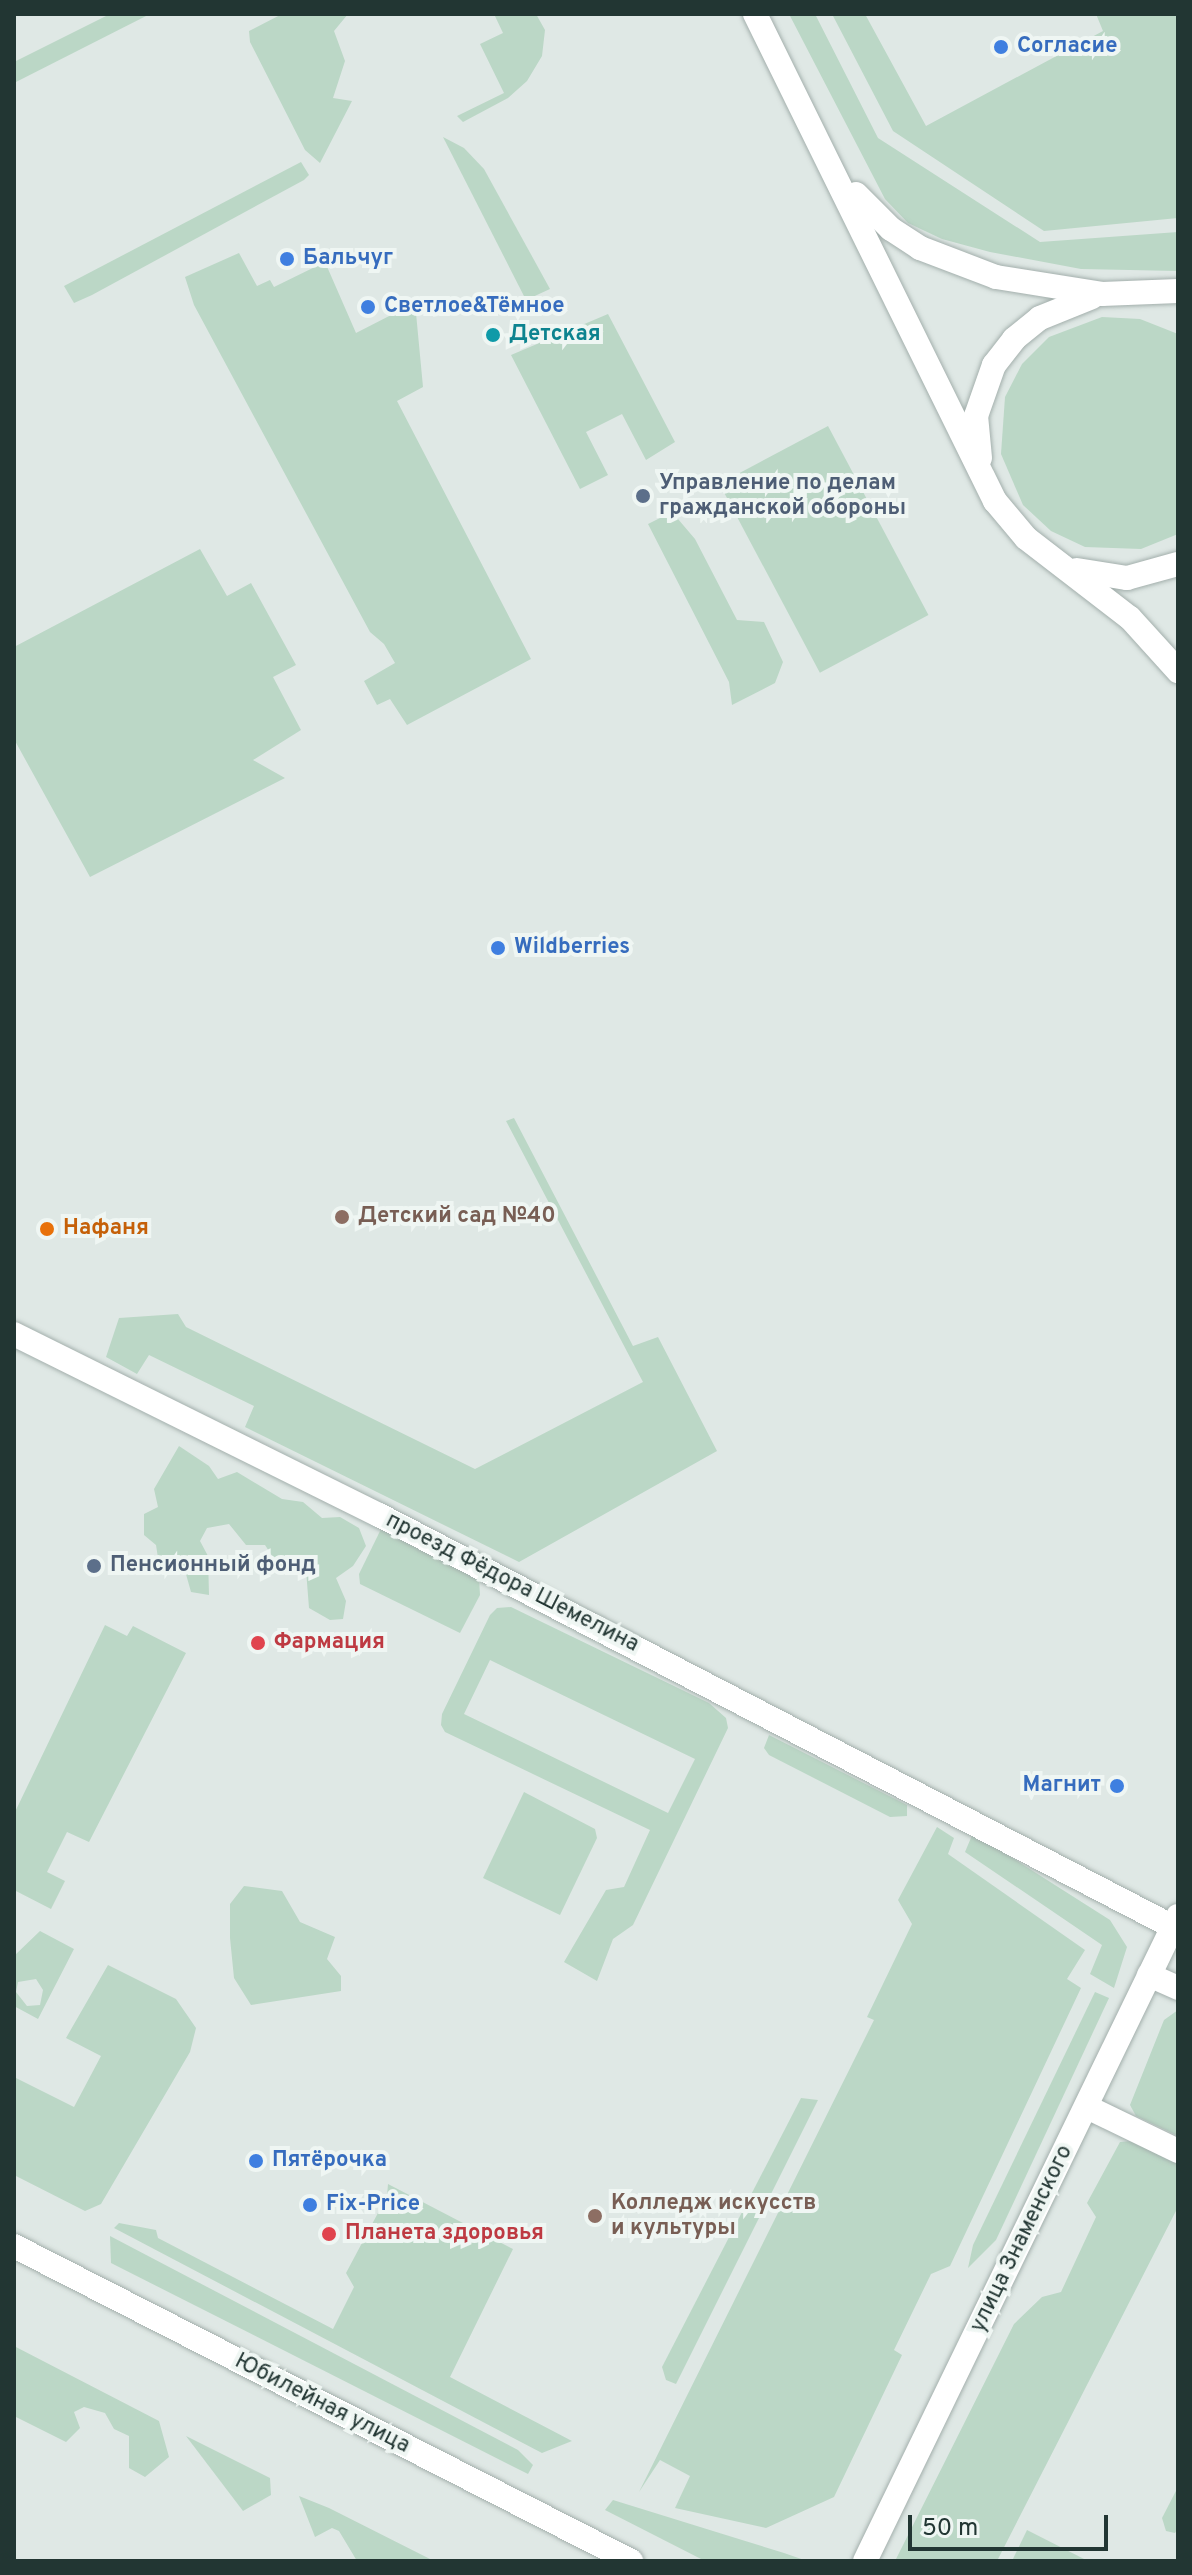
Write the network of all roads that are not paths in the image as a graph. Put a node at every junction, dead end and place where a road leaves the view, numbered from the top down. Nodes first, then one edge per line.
1 (755, 14) edge
2 (829, 155) junction
3 (1178, 291) edge
4 (1102, 294) junction
5 (1139, 295) junction
6 (1178, 304) edge
7 (986, 484) junction
8 (1050, 557) junction
9 (1178, 564) edge
10 (1178, 671) edge
11 (14, 1334) edge
12 (1175, 1922) edge
13 (1149, 1975) junction
14 (1178, 1988) edge
15 (1087, 2107) junction
16 (1178, 2151) edge
17 (14, 2246) edge
18 (631, 2561) edge
19 (865, 2561) edge

1 - 2 main road
2 - 4 main road
2 - 7 main road
3 - 5 main road
4 - 5 main road
4 - 7 main road
5 - 6 main road
7 - 8 main road
8 - 9 main road
8 - 10 main road
11 - 12 main road, проезд Фёдора Шемелина
12 - 13 main road, улица Знаменского
13 - 14 main road
13 - 15 main road, улица Знаменского
15 - 16 main road
15 - 19 main road, улица Знаменского
17 - 18 main road, Юбилейная улица

